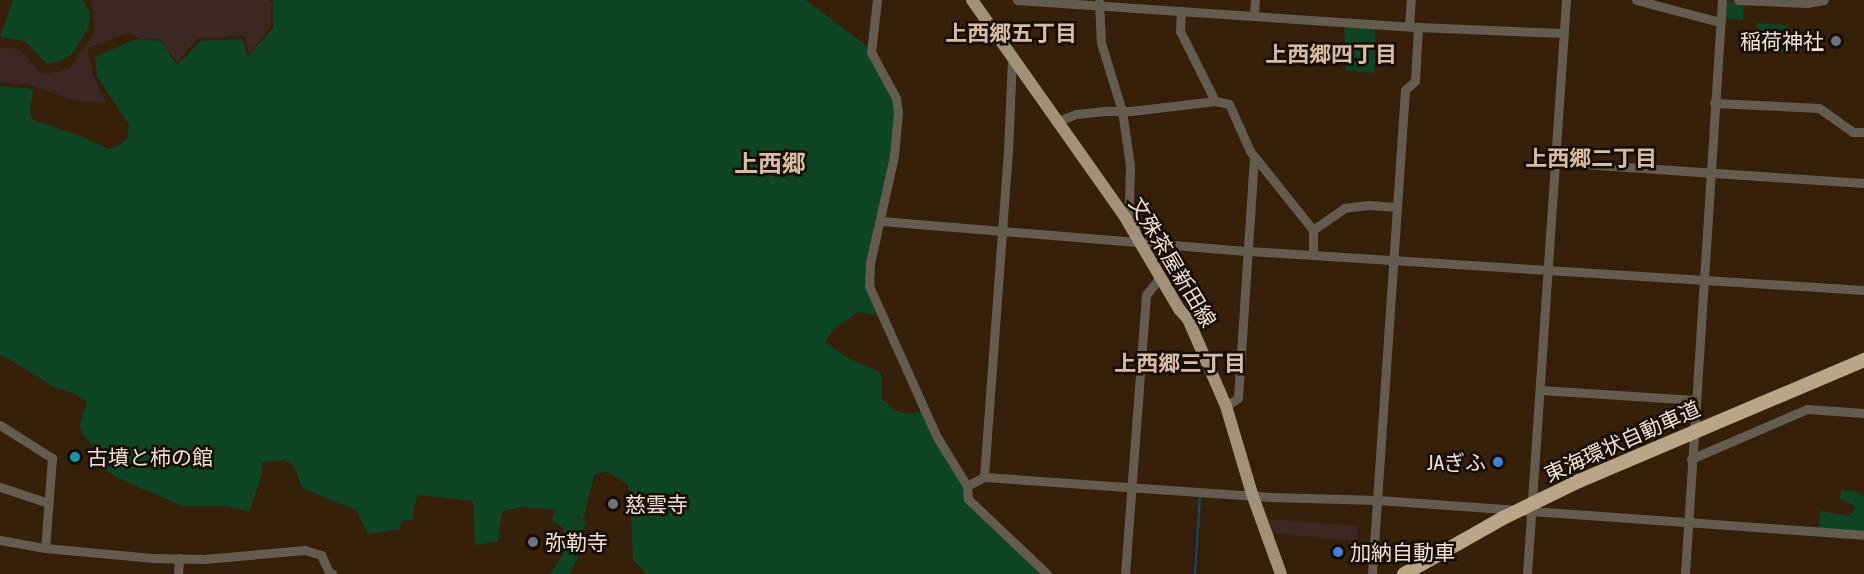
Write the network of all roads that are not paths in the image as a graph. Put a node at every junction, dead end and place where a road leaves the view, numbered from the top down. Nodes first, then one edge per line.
1 (877, 0) edge
2 (972, 0) edge
3 (1017, 0) edge
4 (1255, 0) edge
5 (1411, 0) edge
6 (1566, 0) edge
7 (1636, 0) edge
8 (1722, 0) edge
9 (1738, 0) edge
10 (1824, 0) edge
11 (1099, 3) edge
12 (1181, 11) junction
13 (1254, 14) junction
14 (1720, 21) junction
15 (1414, 26) junction
16 (1564, 33) junction
17 (1012, 59) junction
18 (1215, 100) junction
19 (1714, 103) junction
20 (1122, 111) junction
21 (1056, 122) junction
22 (1864, 132) edge
23 (1254, 157) junction
24 (1554, 162) junction
25 (1711, 172) junction
26 (1864, 183) edge
27 (1397, 207) junction
28 (881, 221) junction
29 (1313, 230) junction
30 (1003, 231) junction
31 (1139, 240) junction
32 (1249, 251) junction
33 (1313, 255) junction
34 (1394, 260) junction
35 (1547, 269) junction
36 (1160, 277) junction
37 (1705, 278) junction
38 (1864, 290) edge
39 (1864, 360) edge
40 (1541, 390) junction
41 (1694, 400) junction
42 (1226, 406) junction
43 (1864, 413) edge
44 (0, 425) edge
45 (1691, 459) junction
46 (984, 477) junction
47 (966, 486) junction
48 (0, 487) edge
49 (1132, 487) junction
50 (1252, 494) junction
51 (1378, 501) junction
52 (48, 503) junction
53 (1531, 512) junction
54 (1688, 522) junction
55 (1864, 535) edge
56 (0, 540) edge
57 (45, 548) junction
58 (179, 558) junction
59 (178, 574) edge
60 (333, 574) edge
61 (1047, 574) edge
62 (1125, 574) edge
63 (1281, 574) edge
64 (1372, 574) edge
65 (1404, 574) edge
66 (1527, 574) edge
67 (1684, 574) edge

1 - 28 street
2 - 17 main road, 文殊茶屋新田線
3 - 11 street
4 - 13 street
5 - 15 street
6 - 16 street
7 - 14 street
8 - 14 street
9 - 10 street
11 - 12 street
11 - 20 street
12 - 13 street
12 - 18 street
13 - 15 street
14 - 19 street
15 - 16 street
15 - 27 street
16 - 24 street
17 - 21 main road, 文殊茶屋新田線
17 - 30 street
18 - 20 street
18 - 23 street
19 - 22 street
19 - 25 street
20 - 21 street
20 - 31 street
21 - 31 main road, 文殊茶屋新田線
23 - 29 street
23 - 32 street
24 - 25 street
24 - 35 street
25 - 26 street
25 - 37 street
27 - 29 street
27 - 34 street
28 - 30 street
28 - 47 street
29 - 33 street
30 - 31 street
30 - 46 street
31 - 32 street
31 - 36 main road, 文殊茶屋新田線
32 - 33 street
32 - 42 street
33 - 34 street
34 - 35 street
34 - 51 street
35 - 37 street
35 - 40 street
36 - 42 main road, 文殊茶屋新田線
36 - 49 street
37 - 38 street
37 - 41 street
39 - 65 highway, 東海環状自動車道, bridge
40 - 41 street
40 - 53 street
41 - 45 street
42 - 50 main road, 文殊茶屋新田線
43 - 45 street
44 - 52 street
45 - 54 street
46 - 47 street
46 - 49 street
47 - 61 street
48 - 52 street
49 - 50 street
49 - 62 street
50 - 51 street
50 - 63 main road, 文殊茶屋新田線
51 - 53 street
51 - 64 street
52 - 57 street
53 - 54 street
53 - 66 street
54 - 55 street
54 - 67 street
56 - 57 street
57 - 58 street
58 - 59 street
58 - 60 street

